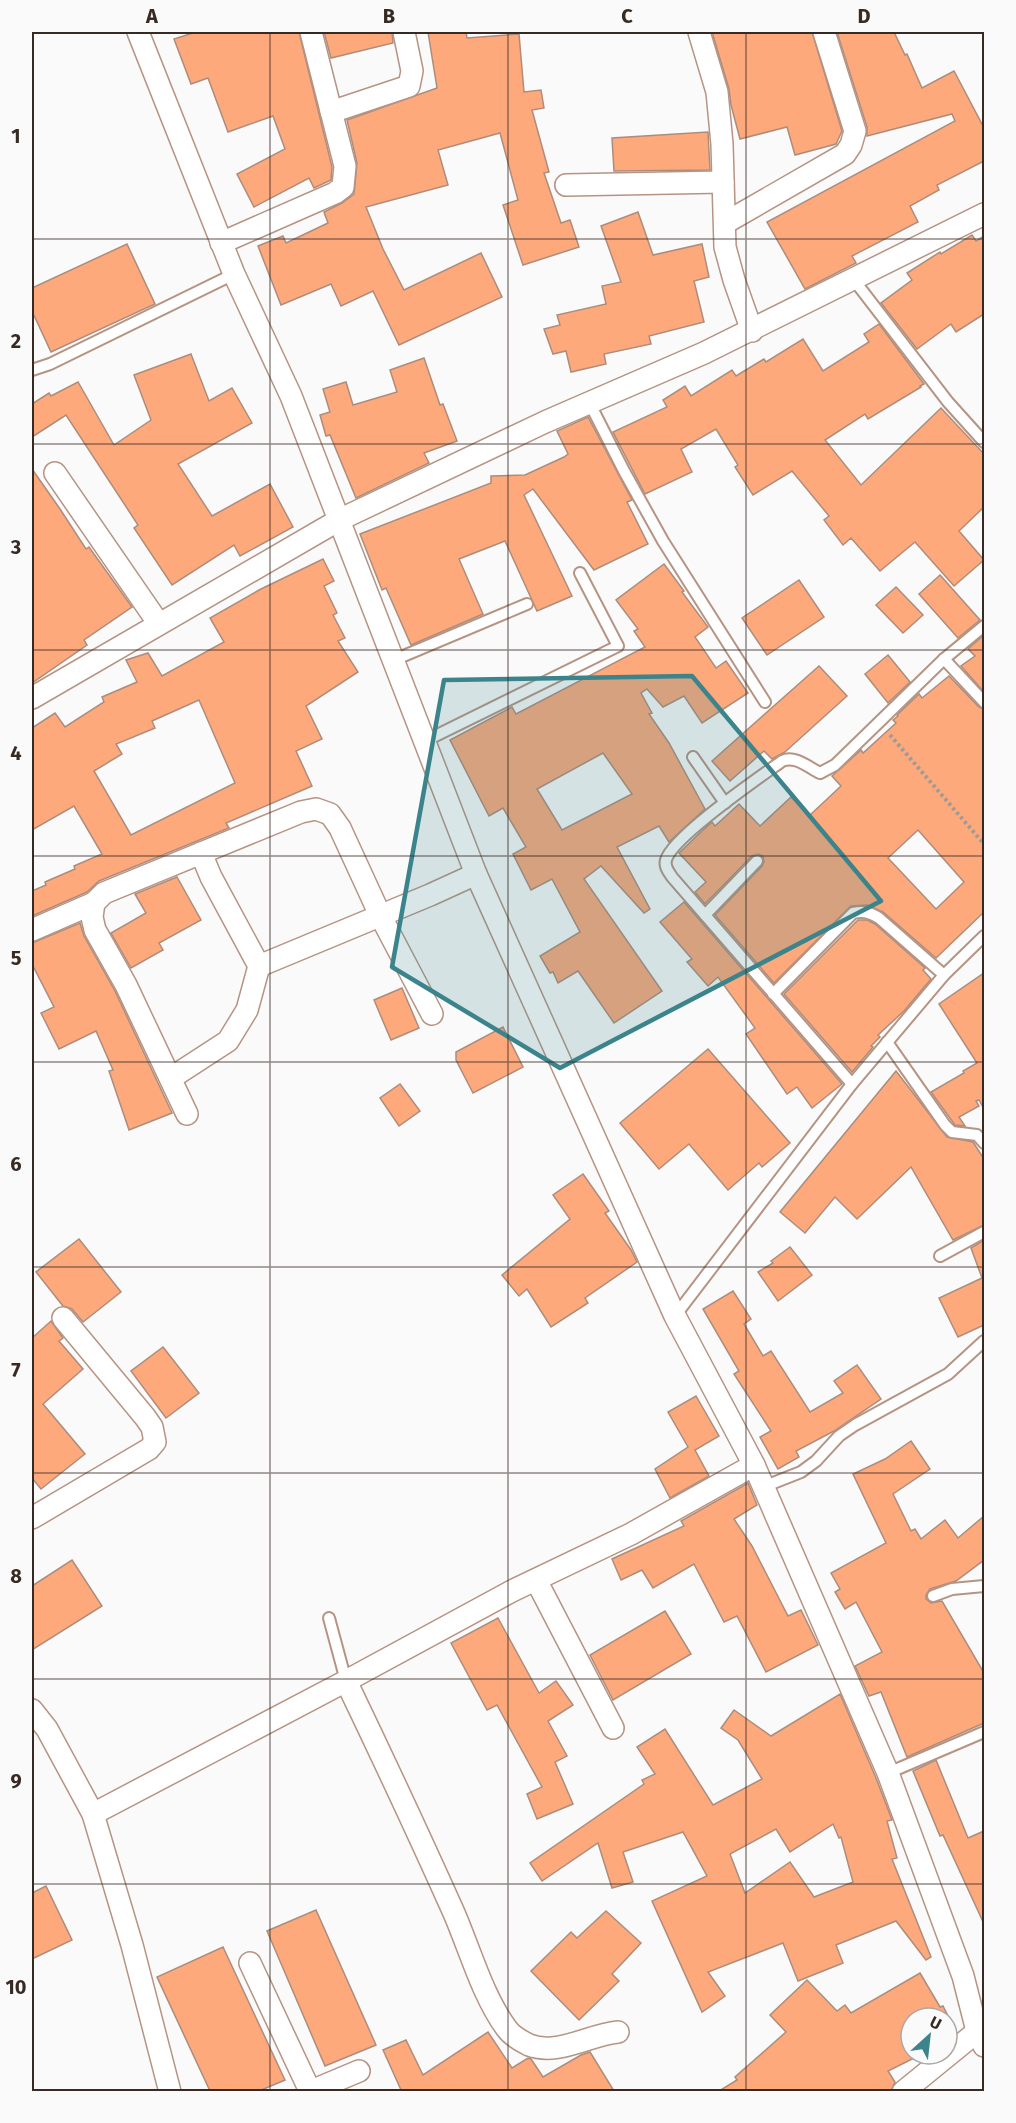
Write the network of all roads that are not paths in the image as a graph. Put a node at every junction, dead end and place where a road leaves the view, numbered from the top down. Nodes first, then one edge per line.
1 (138, 32) edge
2 (311, 32) edge
3 (404, 32) edge
4 (699, 32) edge
5 (824, 32) edge
6 (331, 112) junction
7 (723, 182) junction
8 (566, 185) dead end
9 (984, 214) edge
10 (725, 223) junction
11 (221, 243) junction
12 (234, 274) junction
13 (854, 280) junction
14 (752, 331) junction
15 (32, 370) edge
16 (590, 402) junction
17 (984, 442) edge
18 (55, 473) dead end
19 (339, 520) junction
20 (580, 573) dead end
21 (527, 604) dead end
22 (159, 624) junction
23 (984, 626) edge
24 (944, 659) junction
25 (394, 660) junction
26 (32, 698) edge
27 (765, 702) dead end
28 (984, 702) edge
29 (425, 741) junction
30 (693, 757) dead end
31 (725, 802) junction
32 (201, 853) junction
33 (757, 861) dead end
34 (476, 874) junction
35 (94, 903) junction
36 (380, 915) junction
37 (705, 915) junction
38 (32, 930) edge
39 (984, 936) edge
40 (260, 966) junction
41 (944, 975) junction
42 (773, 994) junction
43 (432, 1014) dead end
44 (887, 1042) junction
45 (171, 1078) junction
46 (852, 1084) junction
47 (187, 1114) dead end
48 (984, 1143) edge
49 (984, 1233) edge
50 (940, 1256) dead end
51 (675, 1316) junction
52 (63, 1318) dead end
53 (984, 1341) edge
54 (754, 1465) junction
55 (764, 1487) junction
56 (32, 1518) edge
57 (536, 1580) junction
58 (984, 1586) edge
59 (933, 1596) dead end
60 (329, 1618) dead end
61 (346, 1681) junction
62 (32, 1710) edge
63 (613, 1728) dead end
64 (984, 1732) edge
65 (888, 1773) junction
66 (93, 1814) junction
67 (250, 1963) dead end
68 (618, 2032) dead end
69 (982, 2034) edge
70 (359, 2071) dead end
71 (170, 2091) edge
72 (310, 2091) edge
73 (903, 2091) edge

1 - 11 street
2 - 6 street
3 - 6 street
4 - 7 street
5 - 10 street
6 - 11 street
7 - 8 street
7 - 10 street
9 - 13 street
10 - 14 street
11 - 12 street
12 - 15 lane
12 - 19 street
13 - 14 street
13 - 17 lane
14 - 16 street
16 - 19 street
16 - 27 lane
18 - 22 street
19 - 22 street
19 - 25 street
20 - 29 lane
21 - 25 lane
22 - 26 street
23 - 24 lane
24 - 28 lane
24 - 31 lane
25 - 29 street
29 - 34 street
30 - 31 lane
31 - 37 lane
32 - 35 street
32 - 36 street
32 - 40 street
33 - 37 lane
34 - 36 street
34 - 51 street
35 - 38 street
35 - 45 street
36 - 40 street
36 - 43 street
37 - 42 lane
39 - 41 lane
40 - 45 street
41 - 42 lane
41 - 44 lane
42 - 46 lane
44 - 46 lane
44 - 48 lane
45 - 47 street
46 - 51 lane
49 - 50 lane
51 - 54 street
52 - 56 street
53 - 55 lane
54 - 55 street
54 - 57 street
55 - 65 street
57 - 61 street
57 - 63 street
58 - 59 lane
60 - 61 lane
61 - 66 street
61 - 68 street
62 - 66 street
64 - 65 lane
65 - 69 street
66 - 71 street
67 - 72 street
69 - 73 street
70 - 72 street

